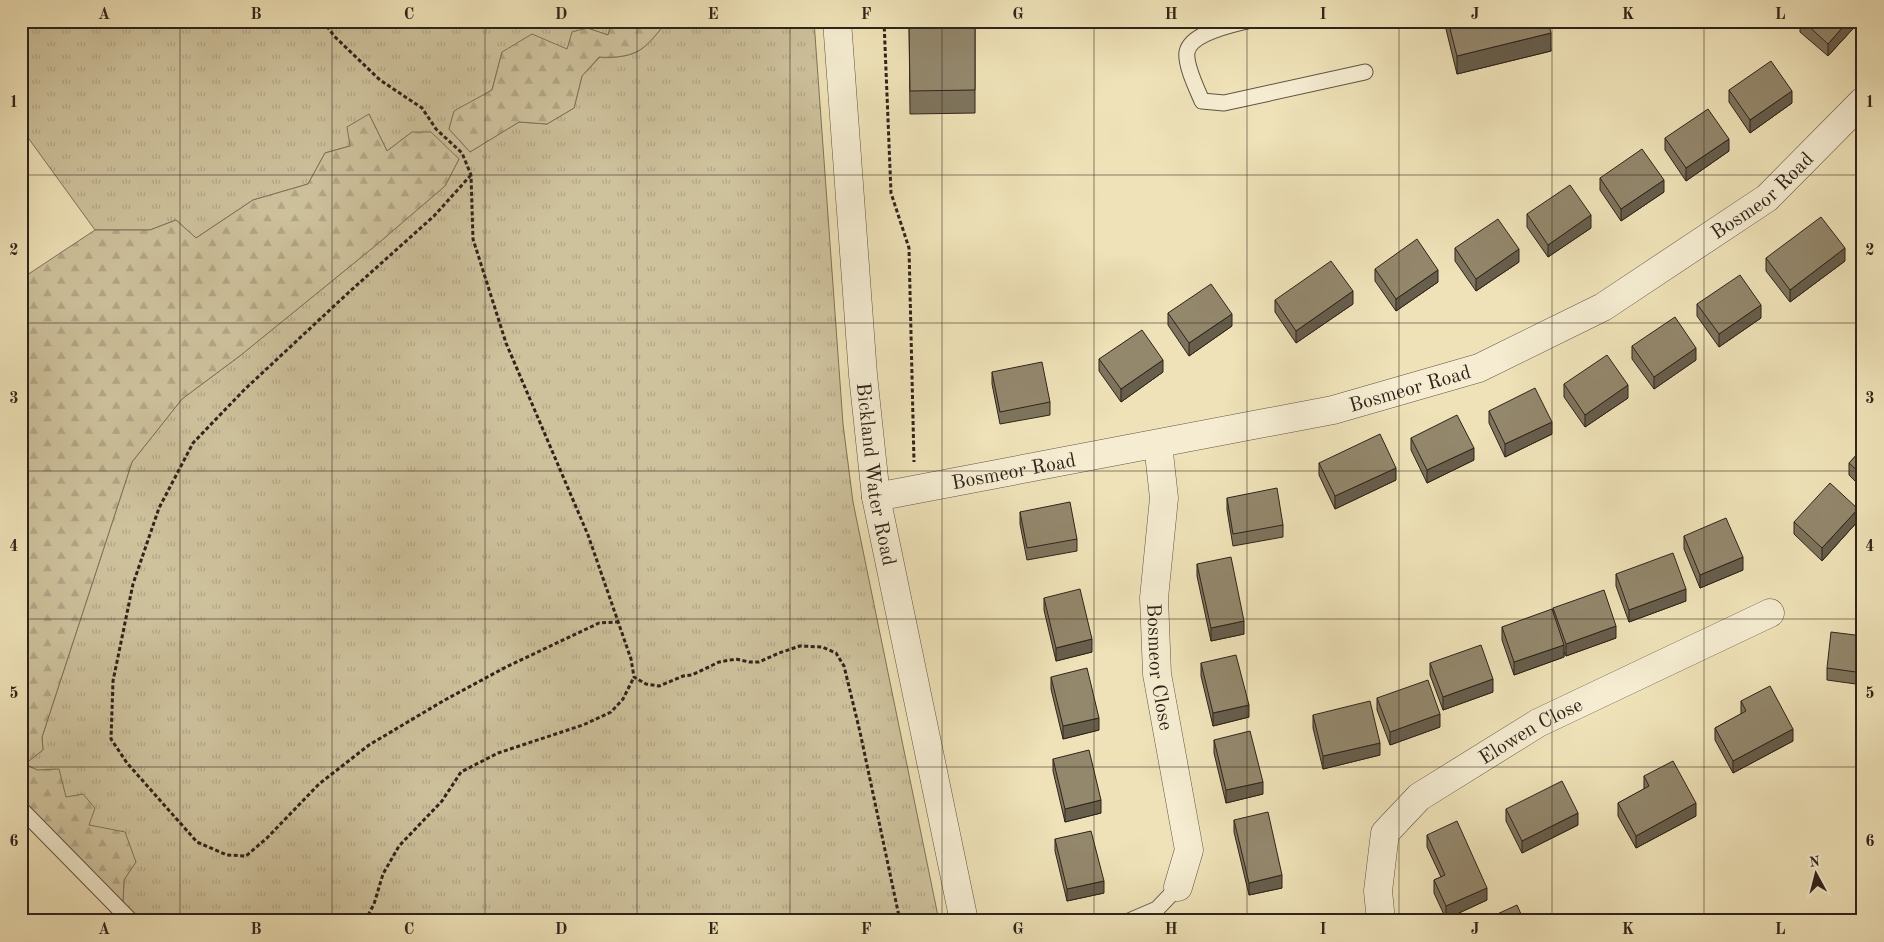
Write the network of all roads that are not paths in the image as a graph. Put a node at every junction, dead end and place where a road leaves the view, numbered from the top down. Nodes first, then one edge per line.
1 (837, 21) edge
2 (1248, 21) edge
3 (1364, 72) dead end
4 (1863, 101) edge
5 (1158, 444) junction
6 (876, 497) junction
7 (1770, 613) dead end
8 (21, 809) edge
9 (1178, 887) joint
10 (131, 921) edge
11 (964, 921) edge
12 (1129, 921) edge
13 (1380, 921) edge

1 - 6 street, Bickland Water Road
2 - 3 lane
4 - 5 street, Bosmeor Road
5 - 6 street, Bosmeor Road
5 - 9 street, Bosmeor Close
6 - 11 street, Bickland Water Road
7 - 13 street, Elowen Close
8 - 10 lane
9 - 12 lane

